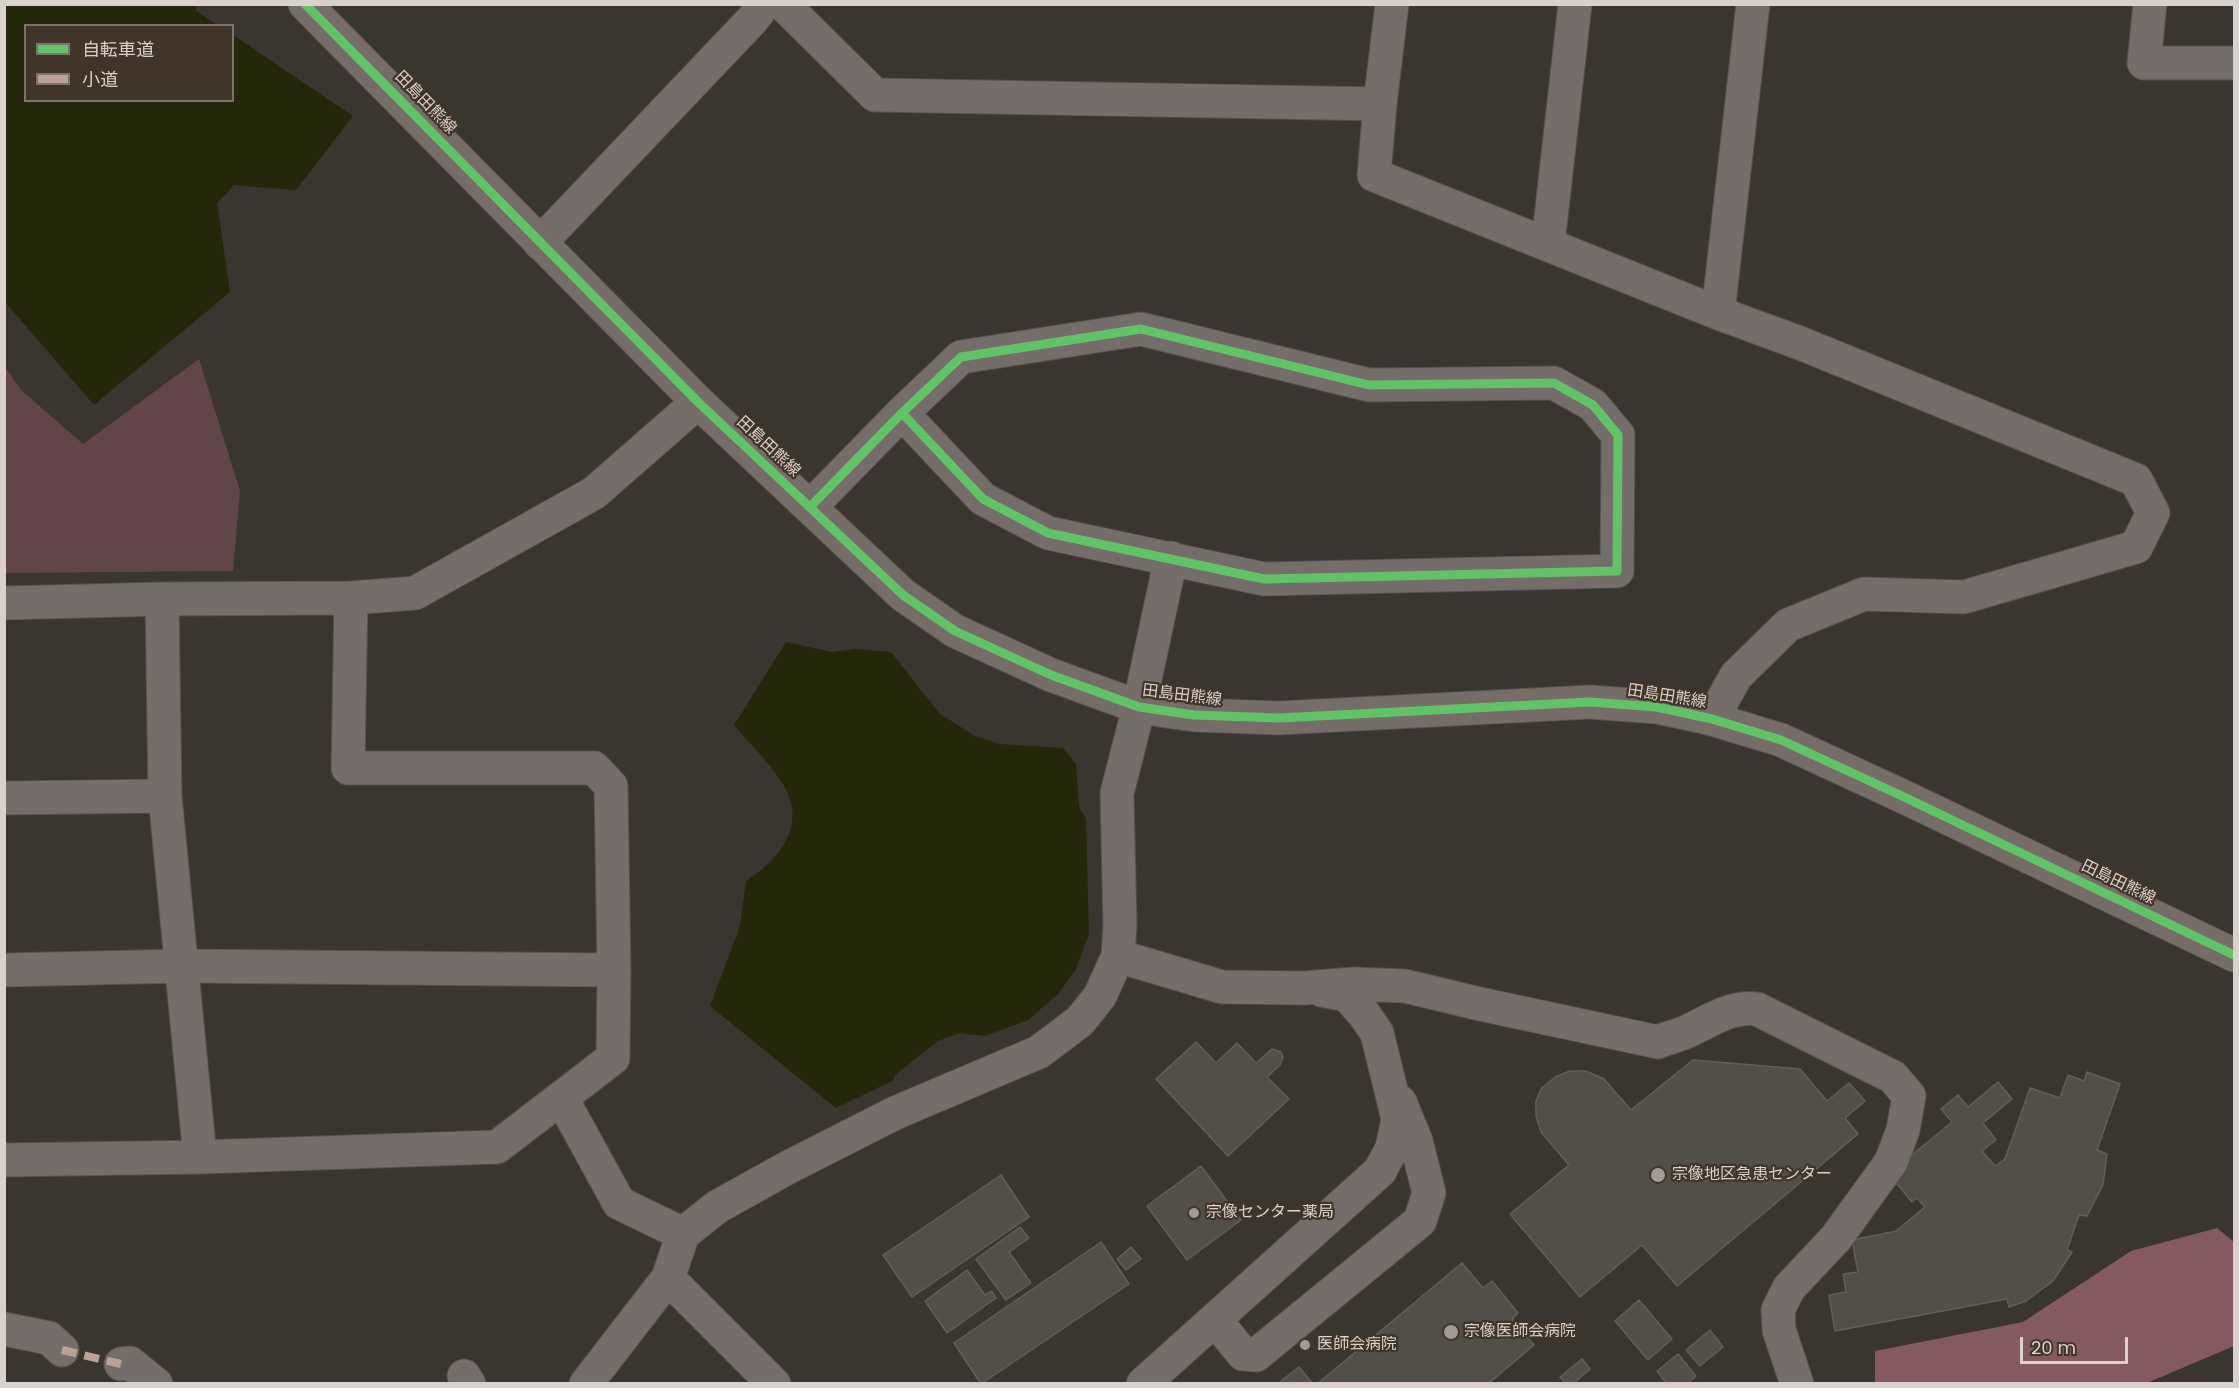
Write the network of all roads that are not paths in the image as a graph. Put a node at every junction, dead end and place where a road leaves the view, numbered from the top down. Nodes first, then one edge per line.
1 (305, 4) edge
2 (783, 4) edge
3 (1392, 4) edge
4 (1575, 4) edge
5 (1753, 4) edge
6 (2150, 4) edge
7 (749, 9) edge
8 (2235, 63) edge
9 (1380, 104) junction
10 (540, 243) junction
11 (1548, 244) junction
12 (1718, 313) junction
13 (698, 402) junction
14 (902, 413) junction
15 (810, 507) junction
16 (1171, 558) junction
17 (351, 598) junction
18 (162, 599) junction
19 (4, 603) edge
20 (1138, 707) junction
21 (1712, 719) junction
22 (165, 796) junction
23 (4, 798) edge
24 (2235, 955) edge
25 (1118, 956) junction
26 (183, 966) junction
27 (4, 970) edge
28 (614, 970) junction
29 (1304, 988) junction
30 (1383, 1062) junction
31 (562, 1099) junction
32 (200, 1157) junction
33 (4, 1160) edge
34 (683, 1234) junction
35 (668, 1278) junction
36 (1215, 1320) junction
37 (4, 1329) edge
38 (62, 1350) dead end
39 (121, 1364) dead end
40 (156, 1383) edge
41 (586, 1383) edge
42 (774, 1383) edge
43 (1143, 1383) edge
44 (1797, 1383) edge

1 - 10 main road, 田島田熊線
2 - 9 street
3 - 9 street
4 - 11 street
5 - 12 street
6 - 8 street
7 - 10 street
9 - 11 street
10 - 13 main road, 田島田熊線
11 - 12 street
12 - 21 street
13 - 15 main road, 田島田熊線
13 - 17 street
14 - 15 street
14 - 16 street
14 - 16 street
15 - 20 main road, 田島田熊線
16 - 20 street
17 - 18 street
17 - 28 street
18 - 19 street
18 - 22 street
20 - 21 main road, 田島田熊線
20 - 25 street
21 - 24 main road, 田島田熊線
22 - 23 street
22 - 26 street
25 - 29 street
25 - 34 street
26 - 27 street
26 - 28 street
26 - 32 street
28 - 31 street
29 - 30 street
29 - 44 street
30 - 36 street
30 - 36 street
31 - 32 street
31 - 34 street
32 - 33 street
34 - 35 street
35 - 41 street
35 - 42 street
36 - 43 street
37 - 38 street
39 - 40 street

